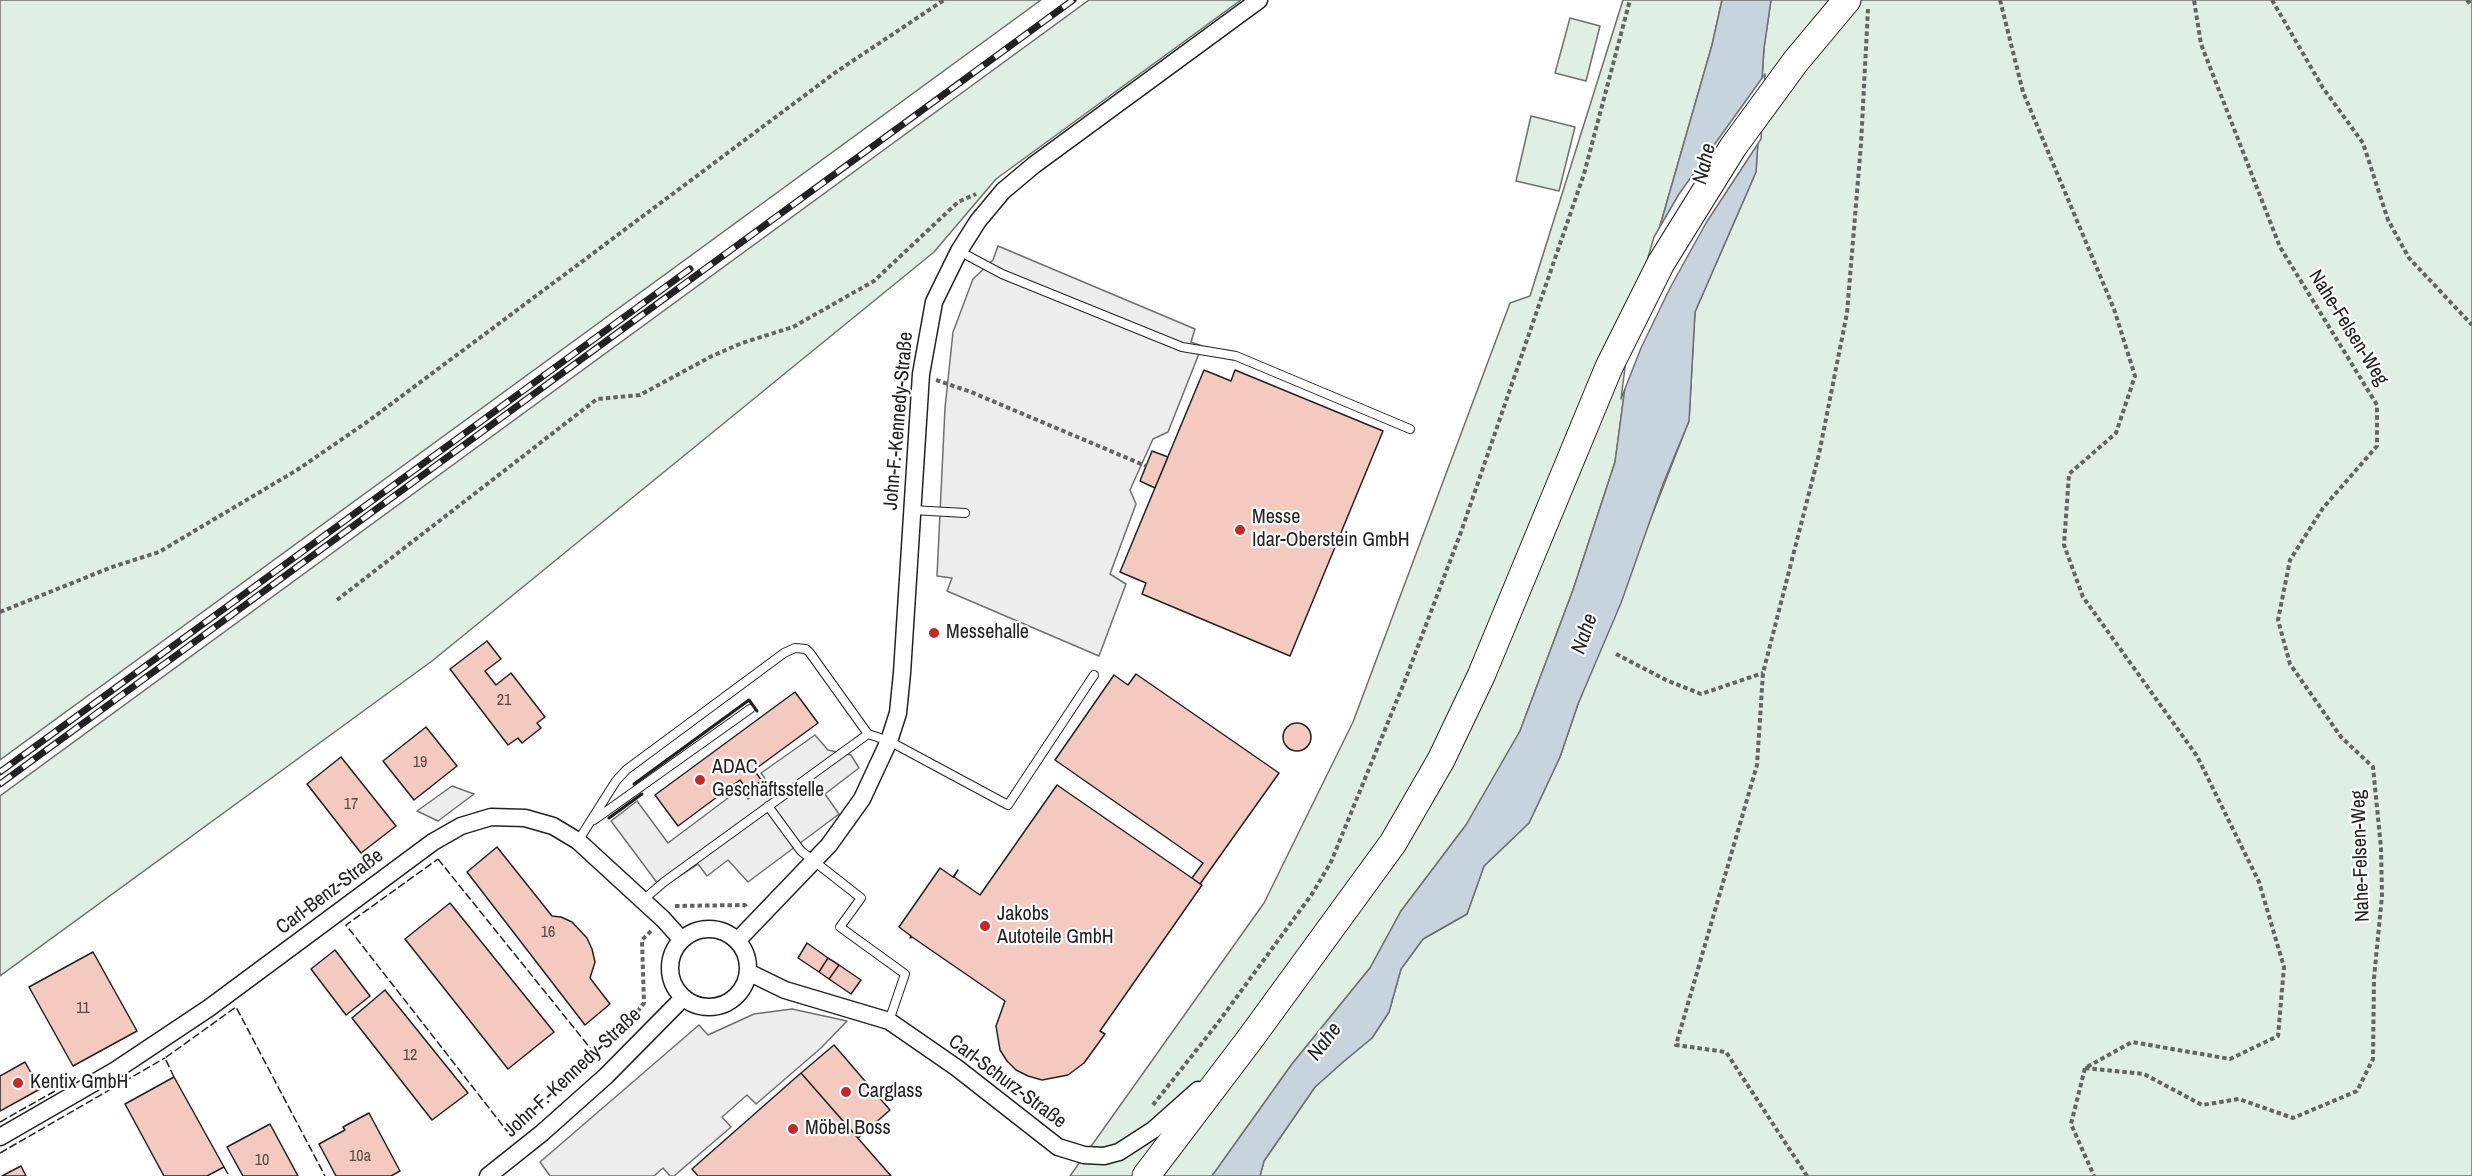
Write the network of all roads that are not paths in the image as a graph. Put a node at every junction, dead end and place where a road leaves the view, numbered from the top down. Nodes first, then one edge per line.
1 (1259, 0) edge
2 (1847, 0) edge
3 (959, 251) junction
4 (1410, 429) dead end
5 (912, 510) junction
6 (964, 513) dead end
7 (1094, 675) dead end
8 (750, 708) dead end
9 (868, 734) junction
10 (889, 741) junction
11 (768, 806) junction
12 (589, 823) junction
13 (578, 841) junction
14 (813, 862) junction
15 (643, 900) junction
16 (682, 940) junction
17 (737, 941) junction
18 (748, 972) junction
19 (683, 998) junction
20 (889, 1022) junction
21 (1250, 1039) junction
22 (0, 1137) edge
23 (488, 1176) edge
24 (1146, 1176) edge

1 - 3 street, John-F.-Kennedy-Straße
2 - 21 main road
3 - 4 lane
3 - 5 street, John-F.-Kennedy-Straße
5 - 6 lane
5 - 10 street, John-F.-Kennedy-Straße
7 - 10 lane
8 - 12 lane
9 - 10 lane
9 - 11 lane
9 - 12 lane
10 - 14 street, John-F.-Kennedy-Straße
11 - 14 lane
11 - 15 lane
12 - 13 lane
13 - 15 street, Carl-Benz-Straße
13 - 22 street, Carl-Benz-Straße
14 - 17 street, John-F.-Kennedy-Straße
14 - 20 lane
15 - 16 street, Carl-Benz-Straße
16 - 17 street
16 - 19 street
17 - 18 street
18 - 19 street
18 - 20 street, Carl-Schurz-Straße
19 - 23 street, John-F.-Kennedy-Straße
20 - 21 street, Carl-Schurz-Straße
21 - 24 main road

